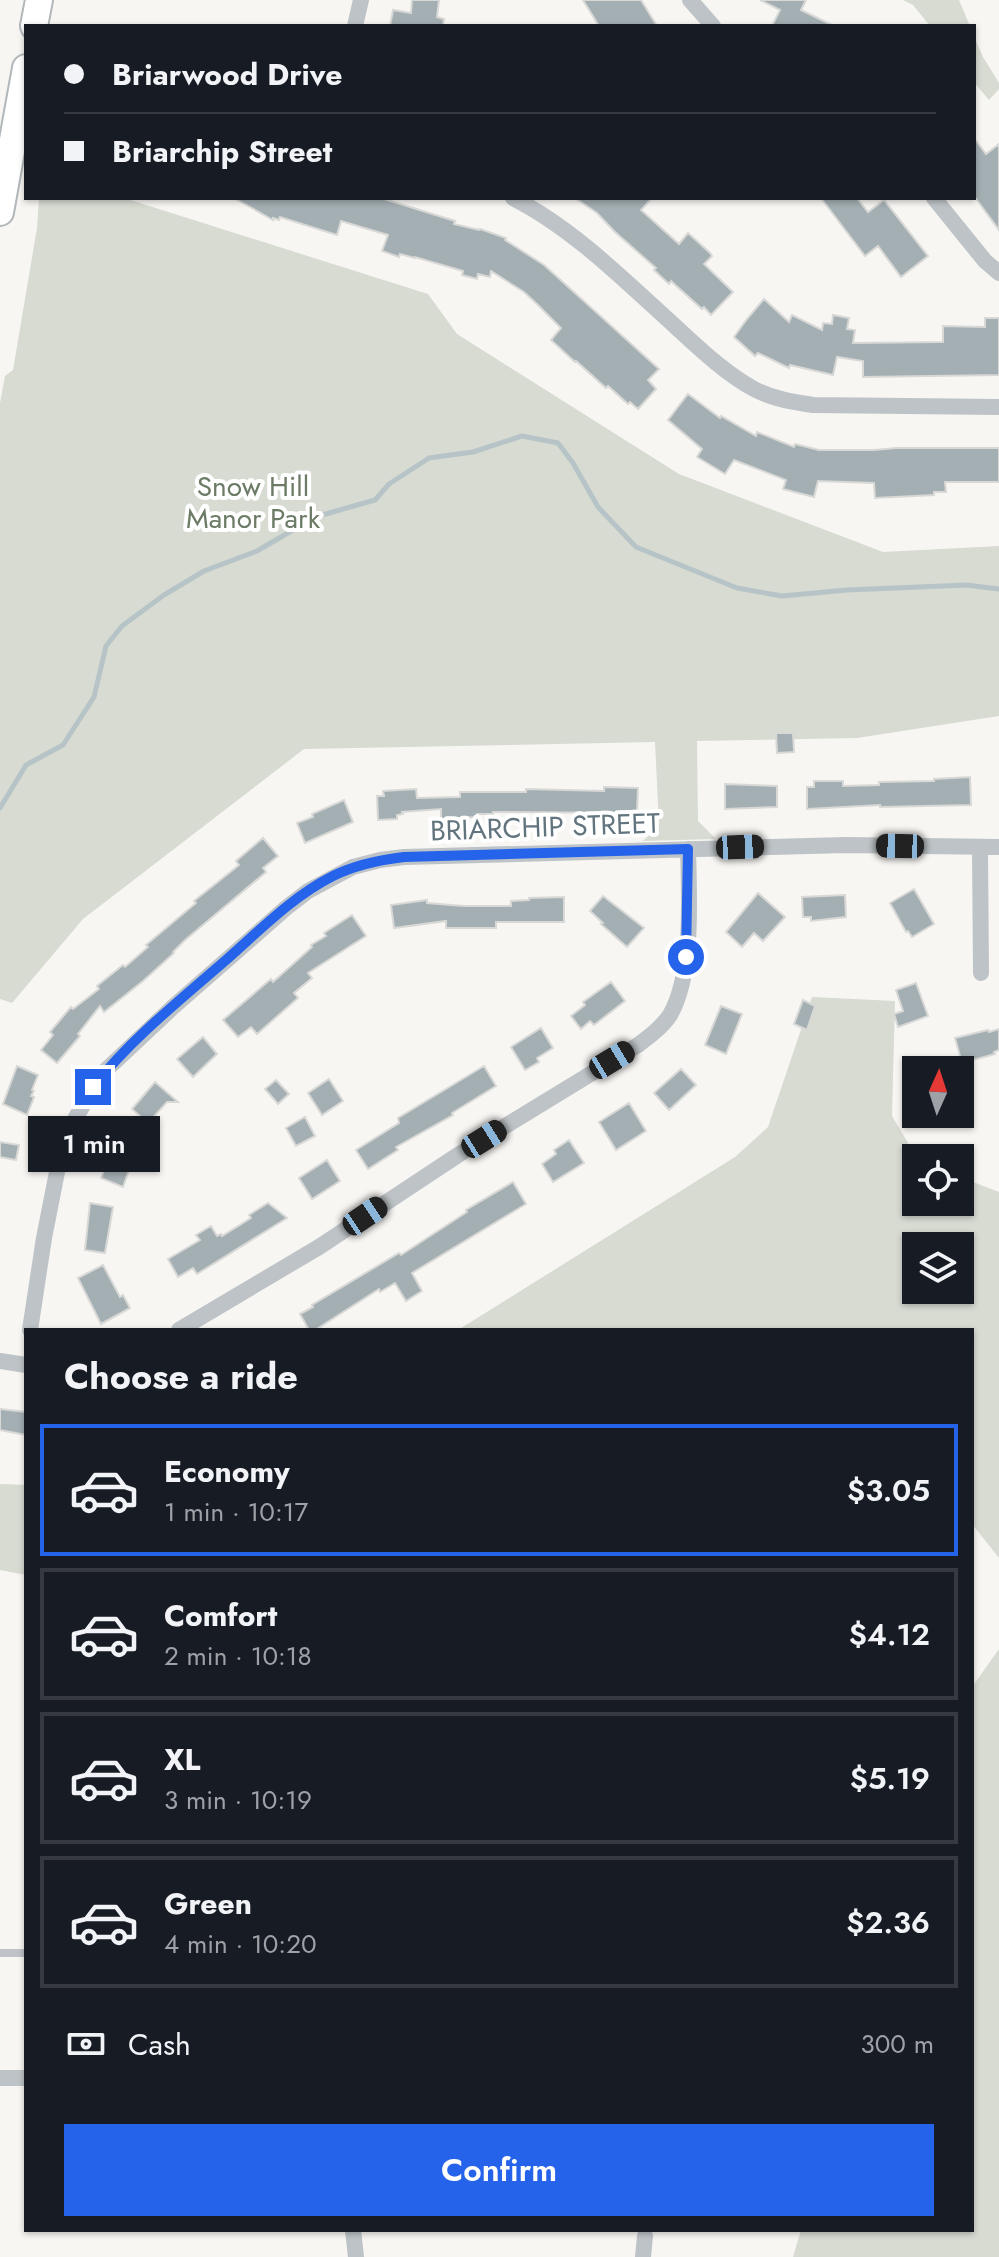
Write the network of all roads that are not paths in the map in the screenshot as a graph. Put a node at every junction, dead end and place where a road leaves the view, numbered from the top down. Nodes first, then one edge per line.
1 (39, 0) edge
2 (361, 0) edge
3 (690, 0) edge
4 (34, 24) edge
5 (355, 24) edge
6 (711, 24) edge
7 (24, 78) edge
8 (15, 123) junction
9 (0, 145) edge
10 (516, 200) edge
11 (936, 200) edge
12 (0, 212) edge
13 (999, 273) edge
14 (999, 407) edge
15 (980, 847) junction
16 (999, 847) edge
17 (688, 849) junction
18 (981, 973) dead end
19 (30, 1328) edge
20 (182, 1328) edge
21 (0, 1361) edge
22 (24, 1365) edge
23 (0, 1953) edge
24 (24, 1953) edge
25 (0, 2078) edge
26 (24, 2078) edge
27 (353, 2232) edge
28 (645, 2236) dead end
29 (356, 2257) edge
30 (643, 2257) edge

1 - 4 main road
2 - 5 street
3 - 6 street
7 - 8 main road
8 - 9 street
8 - 12 main road
10 - 14 street
11 - 13 street
15 - 16 street, BRIARCHIP STREET
15 - 17 street, BRIARCHIP STREET
15 - 18 street
17 - 19 street, BRIARCHIP STREET
17 - 20 street
21 - 22 street
23 - 24 lane
25 - 26 street
27 - 29 street
28 - 30 street

